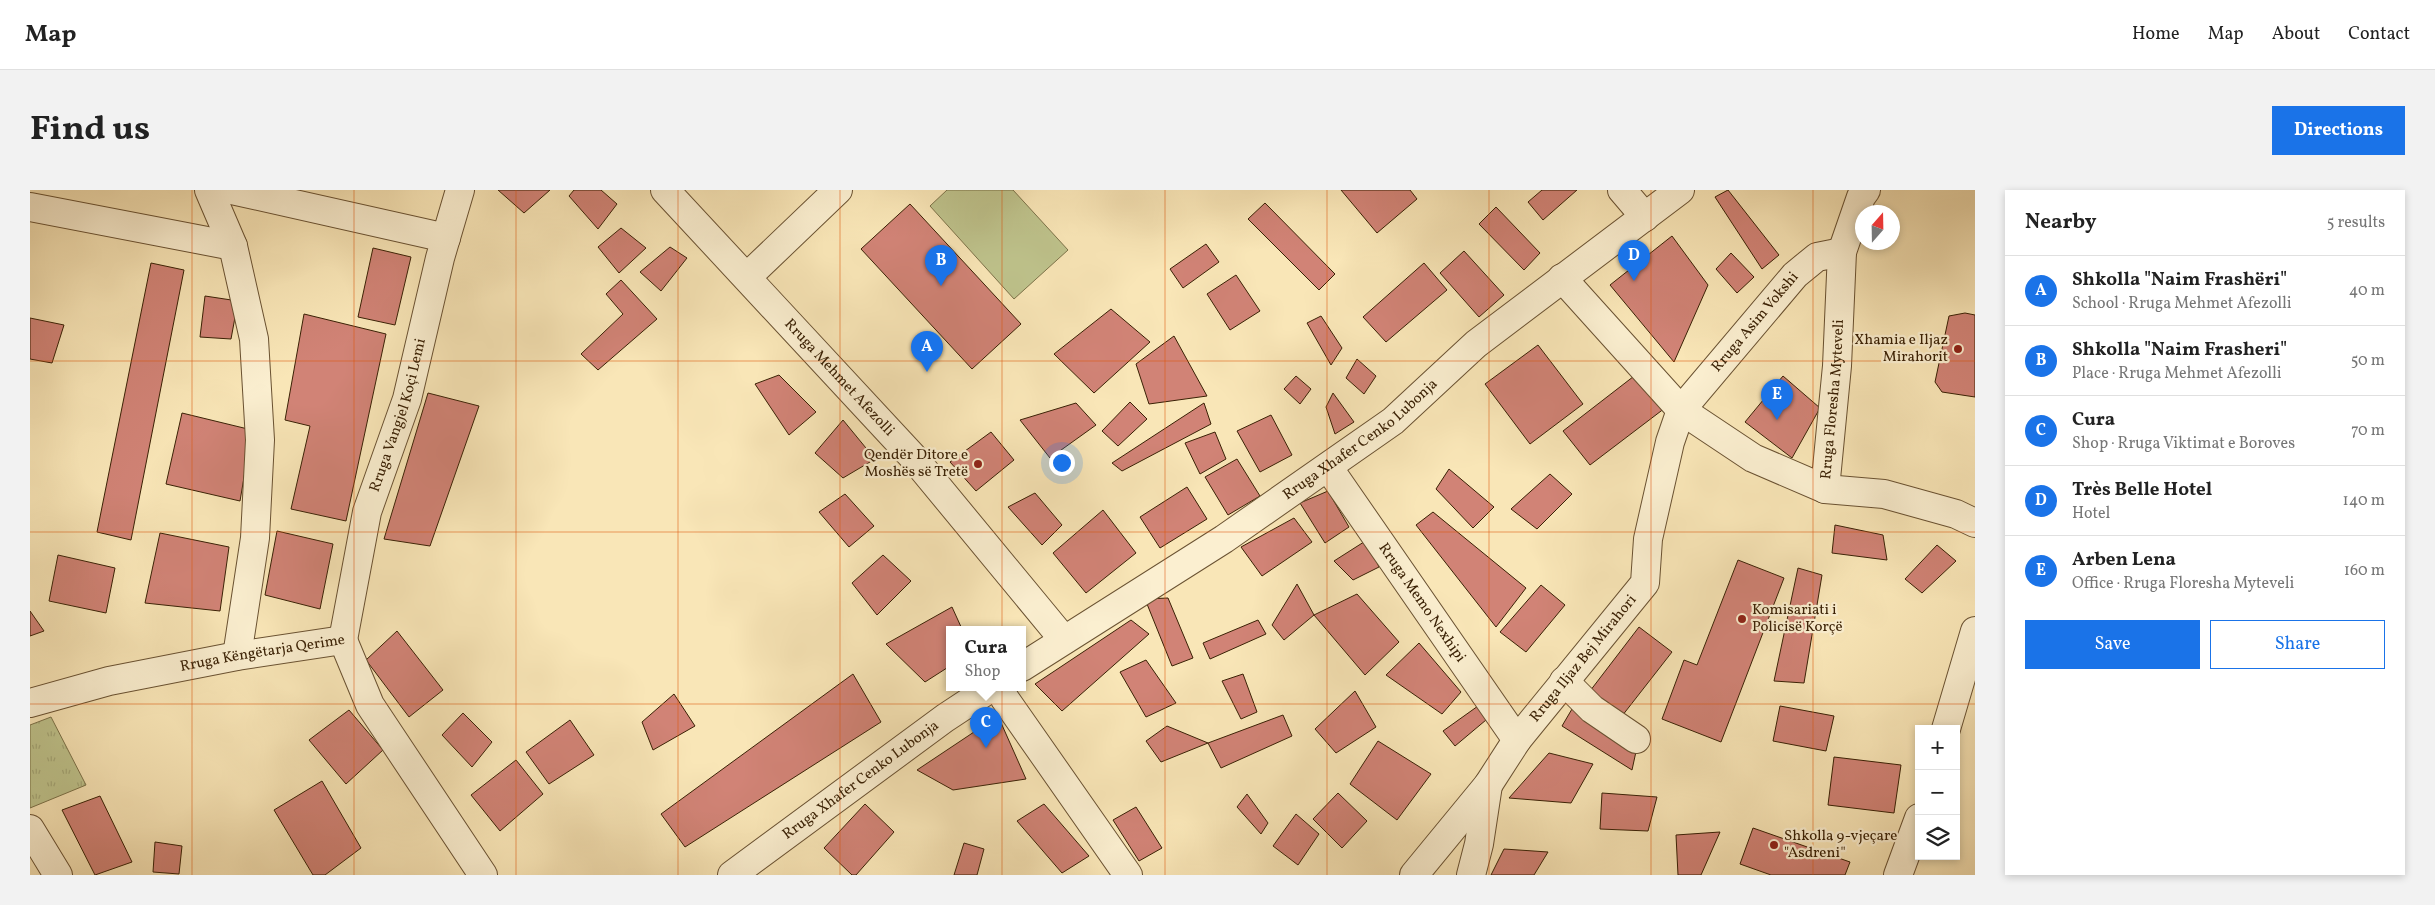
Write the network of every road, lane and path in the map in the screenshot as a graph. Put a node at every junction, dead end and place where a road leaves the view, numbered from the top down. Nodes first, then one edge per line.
1 (209, 190) edge
2 (232, 190) edge
3 (460, 190) edge
4 (665, 190) edge
5 (838, 190) edge
6 (1622, 190) edge
7 (1680, 190) edge
8 (1866, 190) edge
9 (30, 207) edge
10 (1645, 216) junction
11 (446, 238) junction
12 (233, 246) junction
13 (1842, 252) junction
14 (747, 277) junction
15 (1562, 278) junction
16 (1681, 410) junction
17 (1328, 467) junction
18 (1826, 489) junction
19 (1975, 522) edge
20 (1975, 631) edge
21 (342, 640) junction
22 (1064, 640) junction
23 (237, 656) junction
24 (1026, 664) edge
25 (1564, 681) junction
26 (986, 691) edge
27 (1001, 691) edge
28 (30, 703) edge
29 (1947, 725) edge
30 (1636, 739) dead end
31 (1517, 740) junction
32 (1488, 785) junction
33 (30, 829) edge
34 (1915, 829) edge
35 (58, 875) edge
36 (483, 875) edge
37 (732, 875) edge
38 (1128, 875) edge
39 (1414, 875) edge
40 (1471, 875) edge
41 (1898, 875) edge

1 - 12 street
2 - 11 street
3 - 11 street, Rruga Vangjel Koçi Lemi
4 - 14 street, Rruga Mehmet Afezolli
5 - 14 street
6 - 10 street
7 - 10 street, Rruga Xhafer Cenko Lubonja
8 - 13 street, Rruga Floresha Myteveli
9 - 12 street
10 - 15 street, Rruga Xhafer Cenko Lubonja
11 - 21 street, Rruga Vangjel Koçi Lemi
12 - 23 street
13 - 16 street, Rruga Asim Vokshi
13 - 18 street, Rruga Floresha Myteveli
14 - 22 street, Rruga Mehmet Afezolli
15 - 16 street
15 - 17 street, Rruga Xhafer Cenko Lubonja
16 - 18 street
16 - 25 street, Rruga Iljaz Bej Mirahori
17 - 22 street, Rruga Xhafer Cenko Lubonja
17 - 31 street, Rruga Memo Nexhipi
18 - 19 street, Rruga Floresha Myteveli
20 - 29 street
21 - 23 street, Rruga Këngëtarja Qerime
21 - 36 street, Rruga Këngëtarja Qerime
22 - 24 street, Rruga Xhafer Cenko Lubonja
23 - 28 street, Rruga Këngëtarja Qerime
25 - 30 street
25 - 31 street, Rruga Iljaz Bej Mirahori
26 - 37 street, Rruga Xhafer Cenko Lubonja
27 - 38 street
31 - 32 street, Rruga Iljaz Bej Mirahori
32 - 39 street, Rruga Iljaz Bej Mirahori
32 - 40 street
33 - 35 street
34 - 41 street

